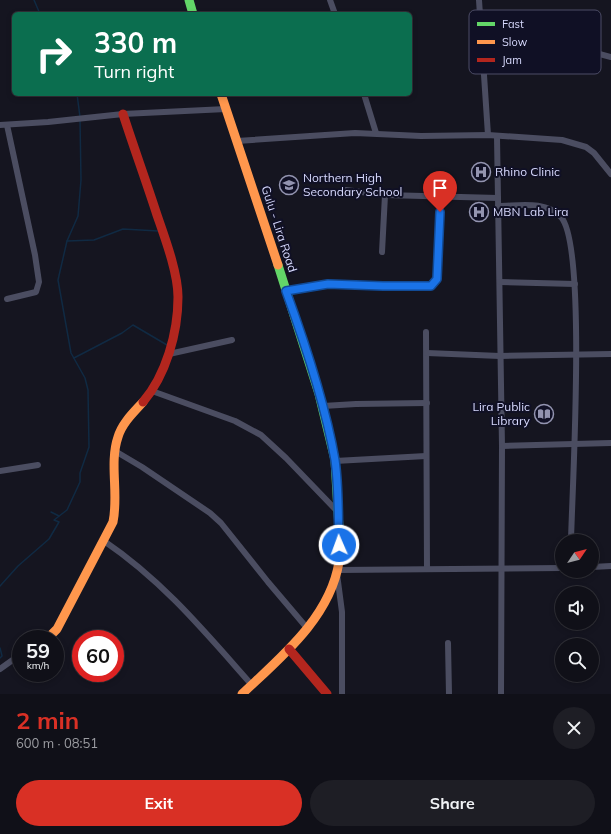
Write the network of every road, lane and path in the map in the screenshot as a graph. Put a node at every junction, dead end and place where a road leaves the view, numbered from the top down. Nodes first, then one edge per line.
1 (189, 0) edge
2 (330, 0) edge
3 (478, 0) edge
4 (479, 10) edge
5 (192, 12) edge
6 (334, 12) edge
7 (601, 54) edge
8 (611, 57) edge
9 (484, 74) edge
10 (222, 96) edge
11 (365, 96) edge
12 (226, 109) junction
13 (122, 114) junction
14 (3, 125) edge
15 (376, 133) junction
16 (488, 135) junction
17 (497, 137) junction
18 (237, 141) junction
19 (611, 174) edge
20 (346, 190) dead end
21 (386, 195) junction
22 (441, 197) junction
23 (498, 198) junction
24 (498, 206) junction
25 (382, 252) dead end
26 (500, 282) junction
27 (575, 284) junction
28 (286, 291) junction
29 (7, 299) dead end
30 (426, 332) dead end
31 (232, 340) dead end
32 (427, 353) junction
33 (169, 354) junction
34 (611, 354) edge
35 (575, 355) junction
36 (500, 356) junction
37 (152, 391) junction
38 (427, 403) junction
39 (323, 406) junction
40 (574, 442) junction
41 (611, 443) edge
42 (502, 446) junction
43 (115, 451) junction
44 (426, 456) junction
45 (335, 461) junction
46 (38, 465) dead end
47 (0, 471) edge
48 (338, 512) junction
49 (571, 534) edge
50 (104, 541) junction
51 (611, 566) edge
52 (599, 567) edge
53 (555, 568) edge
54 (427, 569) junction
55 (502, 569) junction
56 (337, 571) junction
57 (307, 628) junction
58 (56, 630) edge
59 (448, 643) dead end
60 (289, 649) junction
61 (12, 660) edge
62 (0, 669) edge
63 (251, 684) junction
64 (242, 694) edge
65 (327, 694) edge
66 (342, 694) edge
67 (449, 694) edge
68 (501, 694) edge

1 - 5 main road
2 - 6 street
3 - 4 street
7 - 8 street
9 - 16 street
10 - 12 main road, Gulu - Lira Road
11 - 15 street
12 - 13 street
12 - 18 main road, Gulu - Lira Road
13 - 14 street
13 - 33 main road
14 - 29 street
15 - 16 street
15 - 18 street
16 - 17 street
17 - 19 street
17 - 23 street
18 - 28 main road, Gulu - Lira Road
20 - 21 street
21 - 22 street
21 - 25 street
22 - 23 street
22 - 28 street
23 - 24 street
24 - 26 street
24 - 27 street
26 - 27 street
26 - 36 street
27 - 35 street
28 - 39 main road, Gulu - Lira Road
30 - 32 street
31 - 33 street
32 - 36 street
32 - 38 street
33 - 37 main road
34 - 35 street
35 - 36 street
35 - 40 street
36 - 42 street
37 - 43 main road
37 - 48 street
38 - 39 street
38 - 44 street
39 - 45 main road, Gulu - Lira Road
40 - 41 street
40 - 42 street
40 - 49 street
42 - 55 street
43 - 50 main road
43 - 57 street
44 - 45 street
44 - 54 street
45 - 48 main road, Gulu - Lira Road
46 - 47 street
48 - 56 main road, Gulu - Lira Road
50 - 58 main road
50 - 63 street
51 - 52 street
53 - 55 street
54 - 55 street
54 - 56 street
55 - 68 street
56 - 57 main road, Gulu - Lira Road
56 - 66 street
57 - 60 main road, Gulu - Lira Road
59 - 67 street
60 - 63 main road, Gulu - Lira Road
60 - 65 main road
61 - 62 street
63 - 64 main road, Gulu - Lira Road

